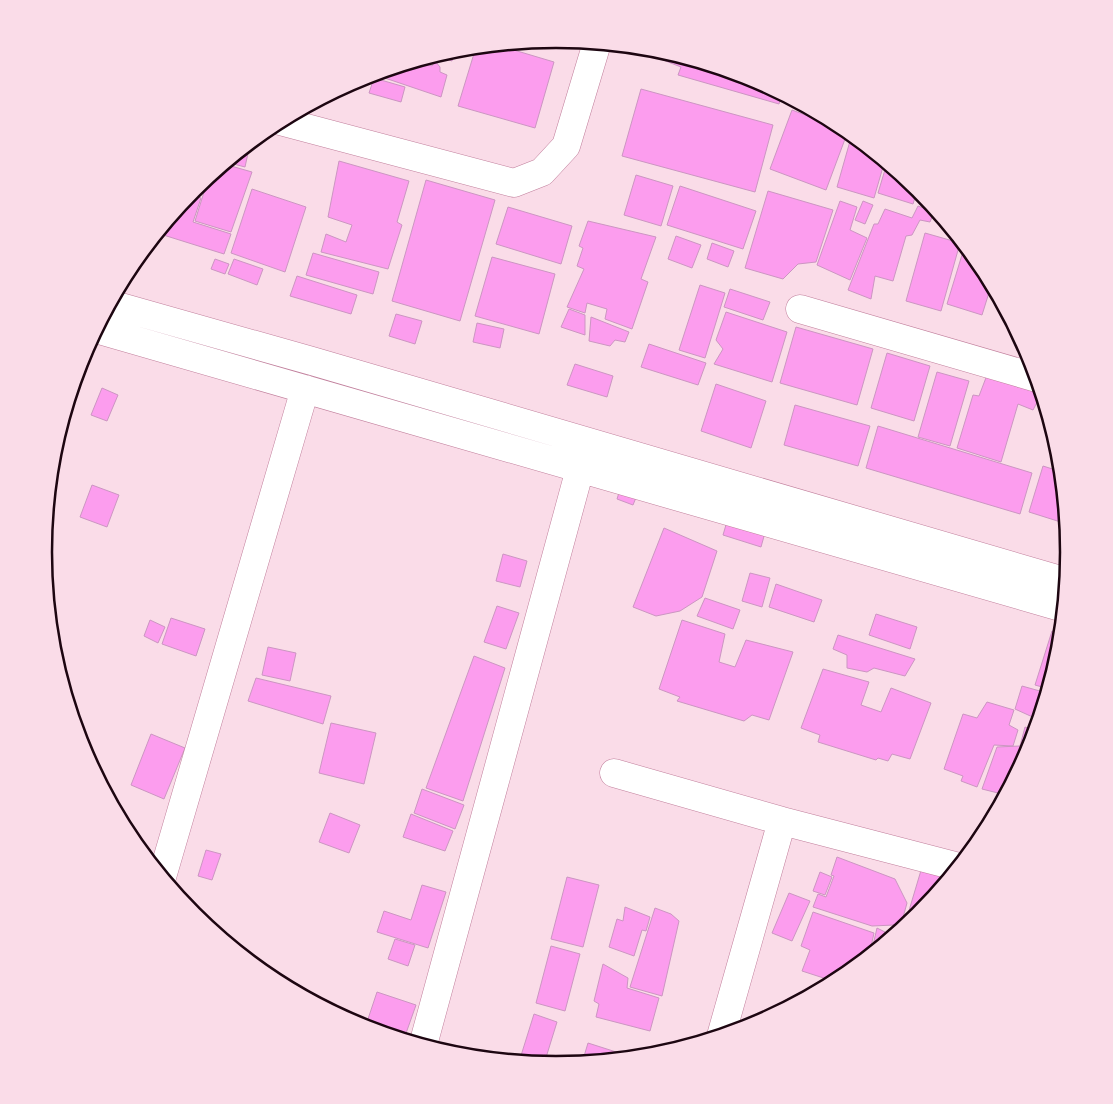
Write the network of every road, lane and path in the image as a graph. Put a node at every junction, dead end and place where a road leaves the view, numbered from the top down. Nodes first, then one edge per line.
1 (595, 50) edge
2 (292, 123) edge
3 (117, 306) edge
4 (800, 309) dead end
5 (103, 332) edge
6 (1029, 376) edge
7 (305, 389) junction
8 (580, 469) junction
9 (1060, 580) edge
10 (1058, 606) edge
11 (614, 773) dead end
12 (782, 821) junction
13 (952, 865) edge
14 (164, 869) edge
15 (723, 1028) edge
16 (425, 1039) edge

1 - 2 street
3 - 9 street
4 - 6 street
5 - 7 street
7 - 8 street
7 - 14 street
8 - 10 street
8 - 16 street
11 - 12 street
12 - 13 street
12 - 15 street

